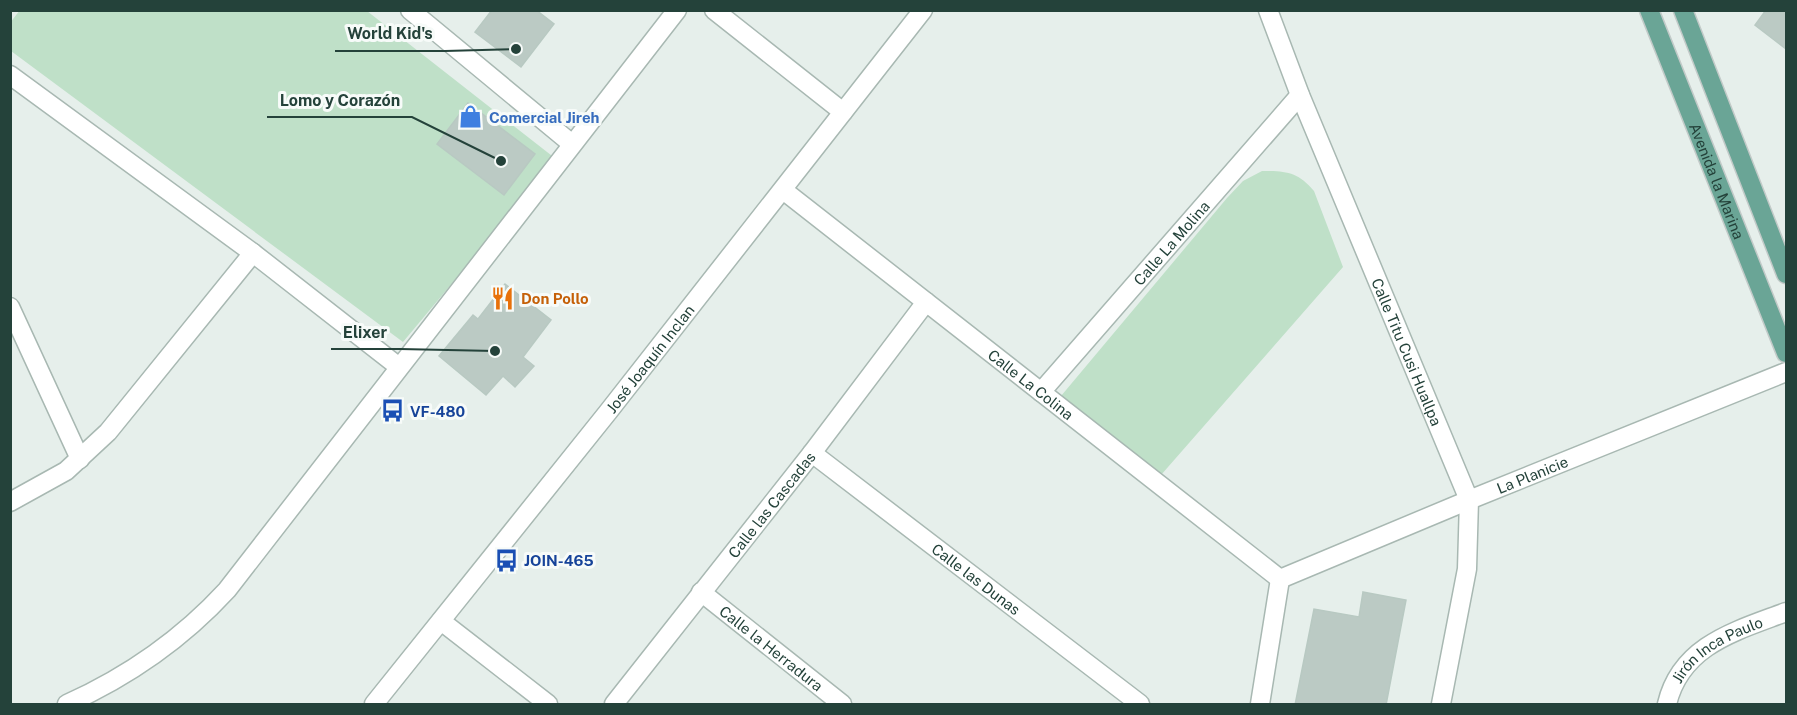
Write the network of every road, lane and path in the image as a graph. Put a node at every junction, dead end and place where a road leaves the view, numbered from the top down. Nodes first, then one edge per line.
1 (410, 10) edge
2 (677, 10) edge
3 (714, 10) edge
4 (923, 10) edge
5 (1268, 10) edge
6 (1649, 10) edge
7 (1683, 10) edge
8 (10, 75) edge
9 (1300, 95) junction
10 (843, 112) junction
11 (572, 144) junction
12 (783, 190) junction
13 (253, 253) junction
14 (1786, 274) edge
15 (926, 302) junction
16 (10, 307) edge
17 (1786, 353) edge
18 (399, 367) junction
19 (1786, 372) edge
20 (1041, 392) junction
21 (812, 453) junction
22 (80, 459) junction
23 (1469, 500) junction
24 (10, 502) edge
25 (1280, 579) junction
26 (701, 592) junction
27 (1786, 612) edge
28 (441, 621) junction
29 (67, 705) edge
30 (374, 705) edge
31 (548, 705) edge
32 (614, 705) edge
33 (842, 705) edge
34 (1140, 705) edge
35 (1260, 705) edge
36 (1441, 705) edge
37 (1667, 705) edge

1 - 11 street
2 - 11 street
3 - 10 street
4 - 10 street, José Joaquín Inclan
5 - 9 street, Calle Titu Cusi Huallpa
6 - 17 main road, Avenida la Marina
7 - 14 main road, Avenida la Marina
8 - 13 street
9 - 20 street, Calle La Molina
9 - 23 street, Calle Titu Cusi Huallpa
10 - 12 street, José Joaquín Inclan
11 - 18 street
12 - 15 street, Calle La Colina
12 - 28 street, José Joaquín Inclan
13 - 18 street
13 - 22 street
15 - 20 street, Calle La Colina
15 - 21 street, Calle las Cascadas
16 - 22 street
18 - 29 street
19 - 23 street, La Planicie
20 - 25 street, Calle La Colina
21 - 26 street, Calle las Cascadas
21 - 34 street, Calle las Dunas
22 - 24 street
23 - 25 street, La Planicie
23 - 36 street, Calle Titu Cusi Huallpa
25 - 35 street
26 - 32 street, Calle las Cascadas
26 - 33 street, Calle la Herradura
27 - 37 street, Jirón Inca Paulo
28 - 30 street, José Joaquín Inclan
28 - 31 street

